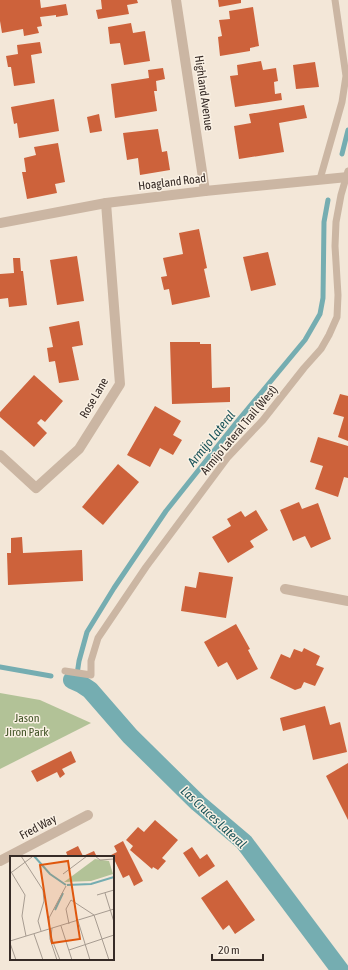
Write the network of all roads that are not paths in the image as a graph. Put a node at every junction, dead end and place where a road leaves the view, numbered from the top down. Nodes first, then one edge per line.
1 (176, 0) edge
2 (335, 0) edge
3 (347, 175) edge
4 (320, 179) junction
5 (205, 190) junction
6 (106, 204) junction
7 (0, 223) edge
8 (0, 455) edge
9 (284, 589) dead end
10 (348, 600) edge
11 (65, 671) dead end
12 (88, 815) dead end
13 (0, 861) edge

1 - 5 street, Highland Avenue
2 - 4 lane
3 - 4 street, Hoagland Road
3 - 11 lane, Armijo Lateral Trail (West)
4 - 5 street, Hoagland Road
5 - 6 street, Hoagland Road
6 - 7 street, Hoagland Road
6 - 8 street, Rose Lane
9 - 10 street
12 - 13 street, Fred Way

